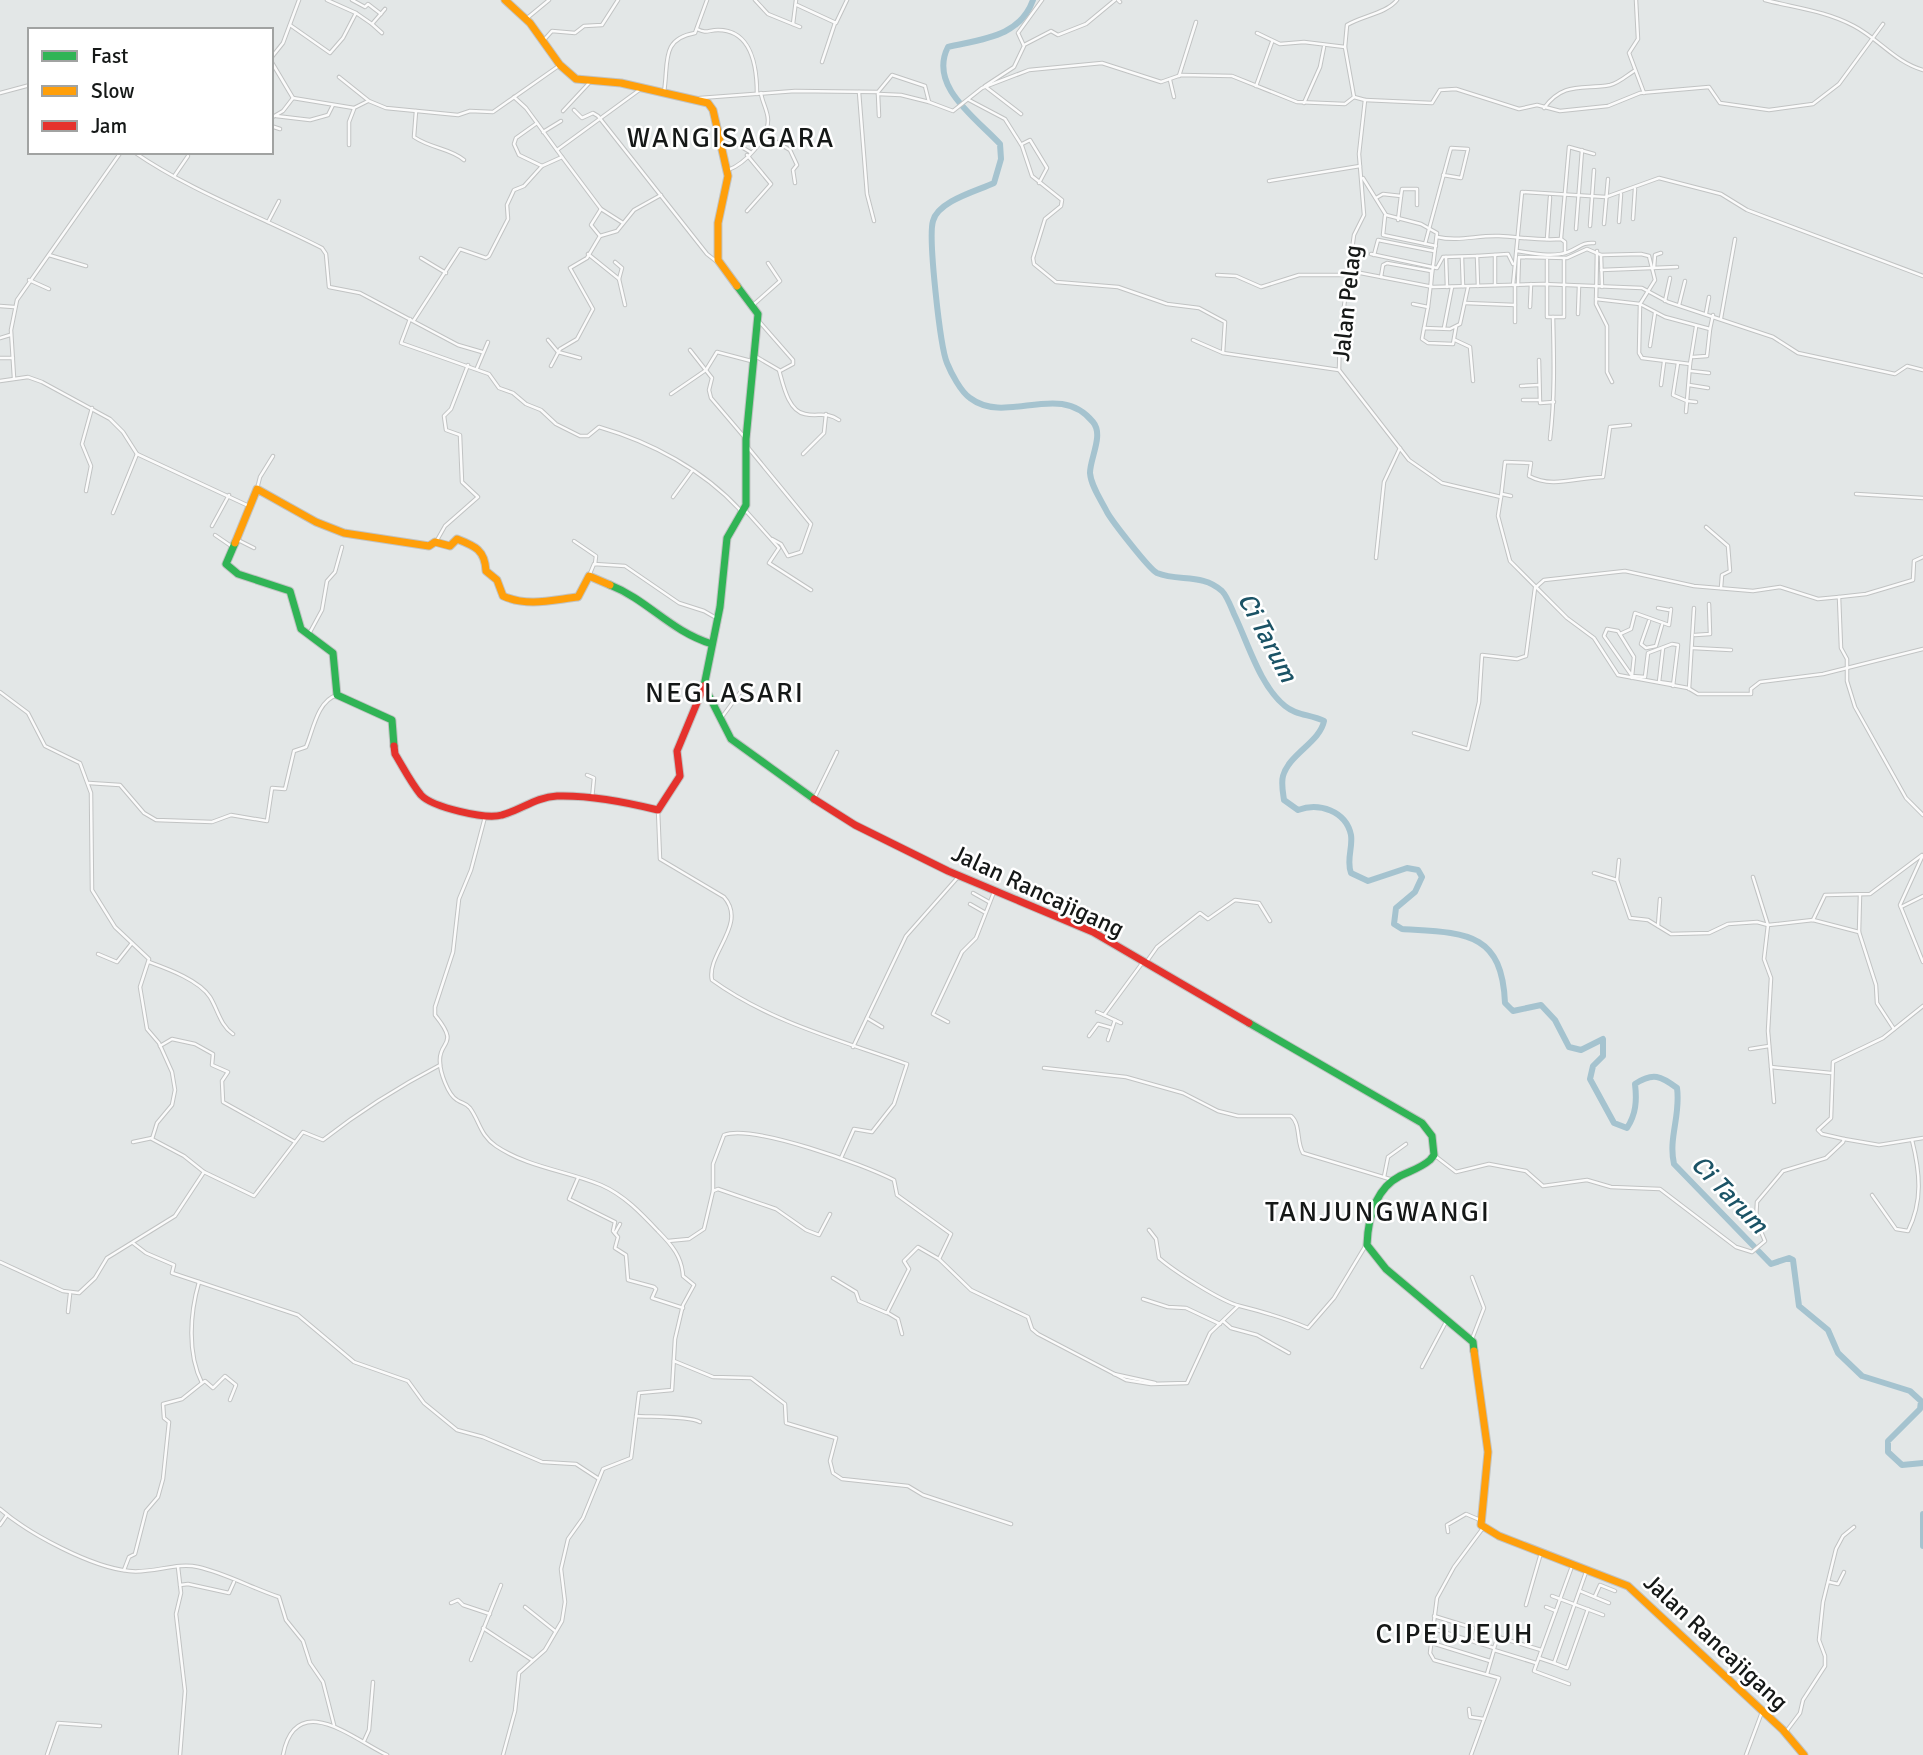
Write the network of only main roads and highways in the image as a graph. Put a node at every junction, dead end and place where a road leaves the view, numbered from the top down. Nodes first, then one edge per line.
1 (505, 0) edge
2 (712, 644) junction
3 (704, 686) junction
4 (1804, 1755) edge

1 - 2 main road
2 - 3 main road
2 - 3 main road
3 - 4 main road, Jalan Rancajigang

